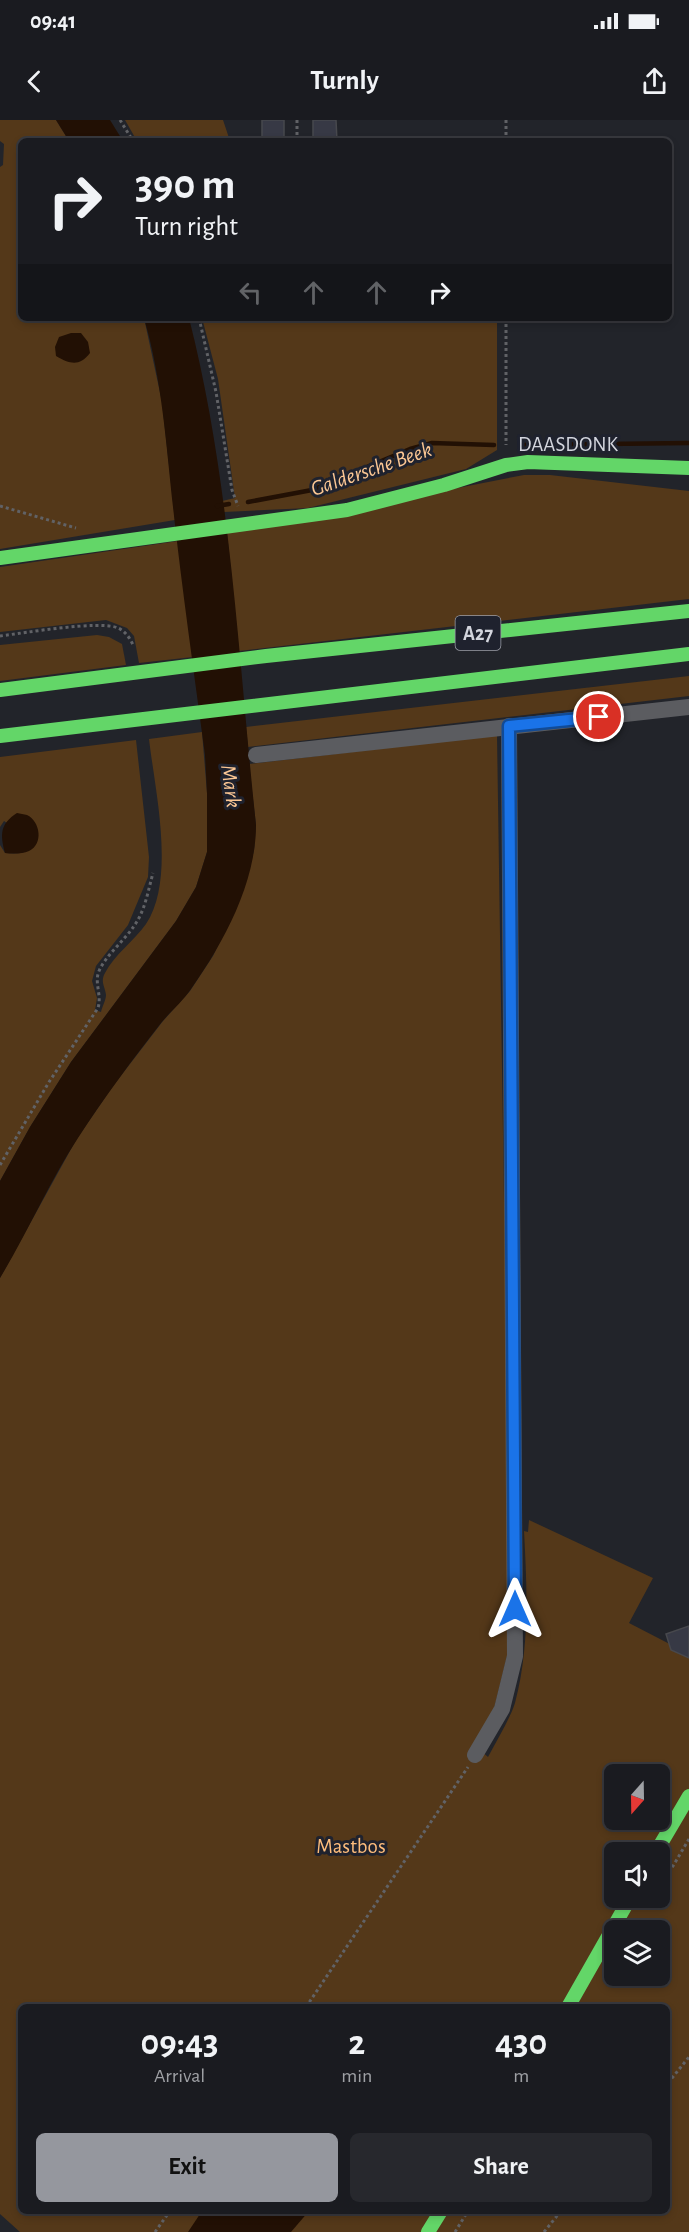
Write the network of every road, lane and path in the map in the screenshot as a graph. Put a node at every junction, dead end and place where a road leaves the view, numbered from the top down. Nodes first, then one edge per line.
1 (120, 120) edge
2 (297, 120) edge
3 (506, 120) edge
4 (131, 138) edge
5 (297, 138) edge
6 (506, 138) edge
7 (200, 321) edge
8 (506, 321) edge
9 (507, 465) junction
10 (689, 468) edge
11 (0, 506) edge
12 (241, 526) junction
13 (99, 544) junction
14 (0, 558) edge
15 (689, 610) edge
16 (0, 636) edge
17 (132, 645) dead end
18 (689, 654) edge
19 (0, 690) edge
20 (689, 707) edge
21 (509, 726) junction
22 (0, 736) edge
23 (256, 754) dead end
24 (153, 873) dead end
25 (0, 1165) edge
26 (476, 1755) joint
27 (689, 1796) edge
28 (689, 1839) edge
29 (662, 1842) edge
30 (670, 1871) edge
31 (624, 1908) edge
32 (308, 2004) edge
33 (569, 2004) edge
34 (689, 2057) edge
35 (670, 2081) edge
36 (168, 2214) edge
37 (439, 2214) edge
38 (466, 2214) edge
39 (559, 2214) edge
40 (155, 2232) edge
41 (428, 2232) edge
42 (455, 2232) edge
43 (544, 2232) edge

1 - 4 path
2 - 5 path
3 - 6 path
7 - 12 path
8 - 9 path
9 - 10 main road, DAASDONK
9 - 12 main road, DAASDONK
11 - 13 path
12 - 13 main road, DAASDONK
13 - 14 main road, DAASDONK
15 - 19 main road, A27
16 - 17 path
18 - 22 main road, A27
20 - 21 street
21 - 23 street
21 - 26 street
24 - 25 path
26 - 32 path
27 - 29 main road
28 - 30 path
31 - 33 main road
34 - 35 path
36 - 40 path
37 - 41 main road
38 - 42 path
39 - 43 path

